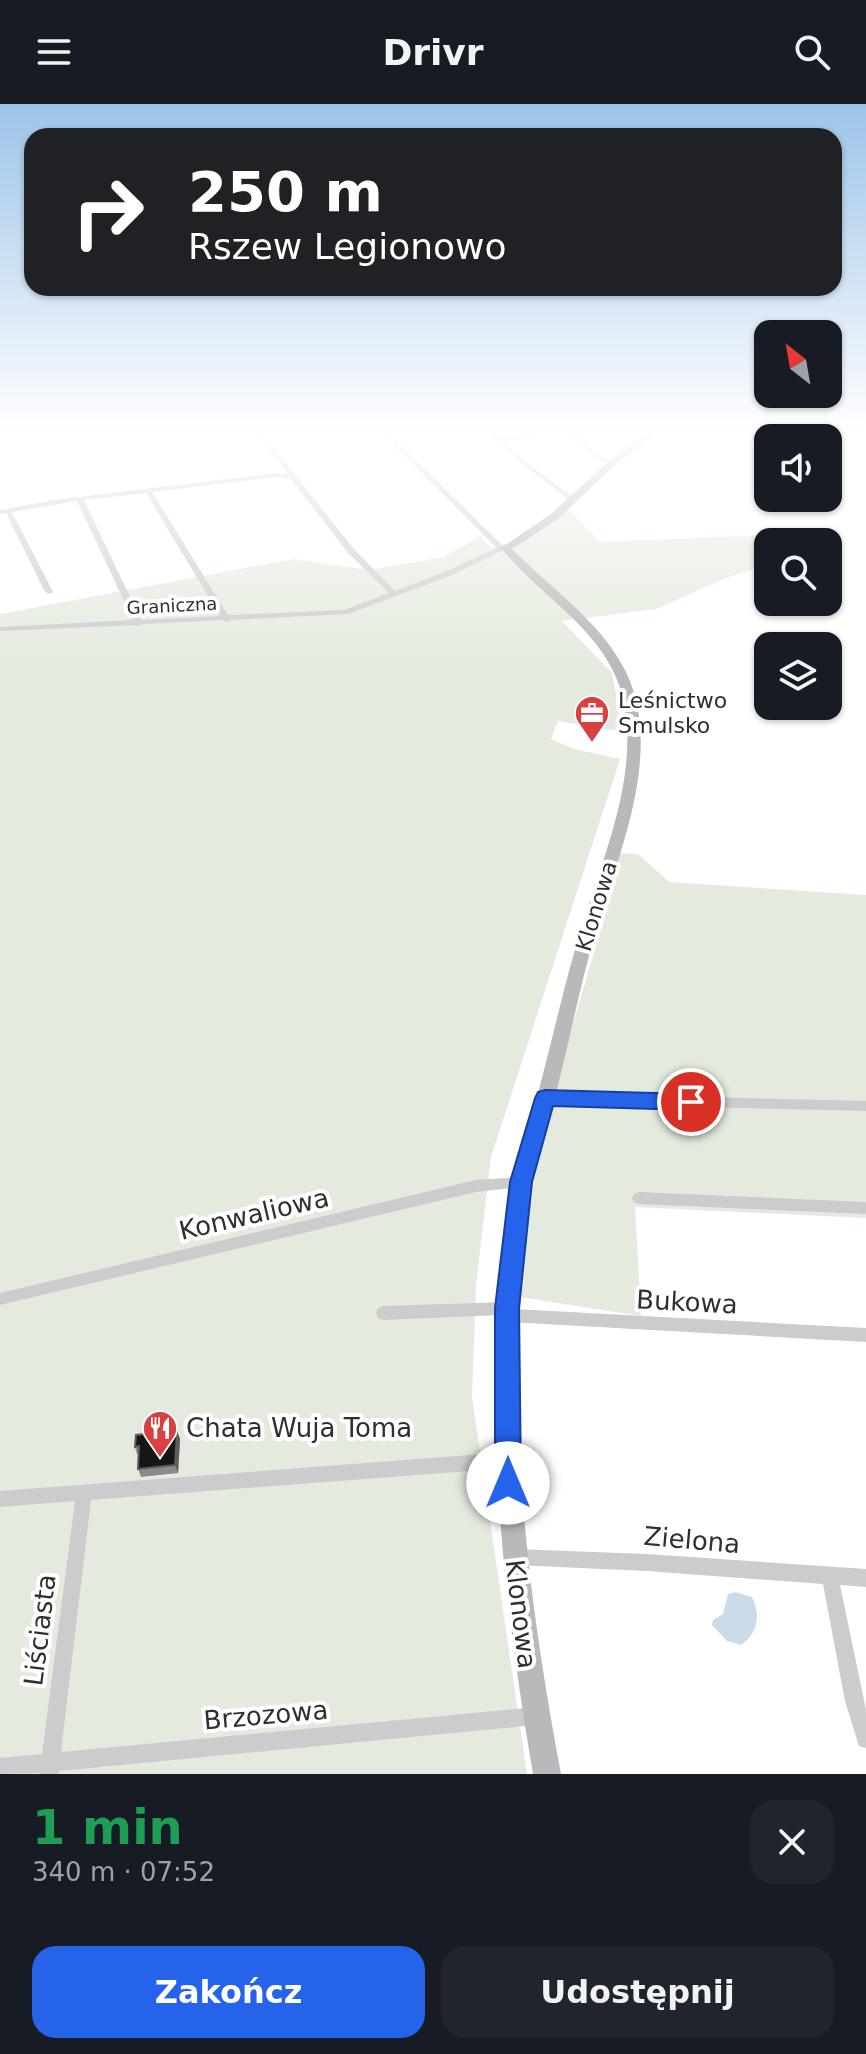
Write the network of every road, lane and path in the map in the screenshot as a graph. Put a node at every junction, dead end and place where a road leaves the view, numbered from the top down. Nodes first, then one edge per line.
1 (85, 511) edge
2 (159, 511) edge
3 (319, 511) edge
4 (466, 511) edge
5 (559, 511) edge
6 (4, 512) edge
7 (504, 547) junction
8 (49, 592) dead end
9 (393, 593) junction
10 (227, 620) junction
11 (139, 624) junction
12 (0, 629) edge
13 (545, 1098) junction
14 (866, 1106) edge
15 (521, 1182) junction
16 (639, 1198) dead end
17 (866, 1208) edge
18 (0, 1299) edge
19 (506, 1312) junction
20 (383, 1313) dead end
21 (866, 1335) edge
22 (509, 1460) junction
23 (84, 1492) junction
24 (0, 1499) edge
25 (513, 1557) junction
26 (830, 1576) junction
27 (866, 1578) edge
28 (536, 1716) junction
29 (866, 1739) edge
30 (0, 1767) edge
31 (49, 1768) edge
32 (547, 1774) edge

1 - 11 street
2 - 10 street
3 - 9 street
4 - 7 street
5 - 7 street
6 - 8 street
7 - 9 street, Graniczna
7 - 13 street, Klonowa
9 - 10 street, Graniczna
10 - 11 street, Graniczna
11 - 12 street, Graniczna
13 - 14 street
13 - 15 street, Klonowa
15 - 18 street, Konwaliowa
15 - 19 street, Klonowa
16 - 17 street
19 - 20 street
19 - 21 street, Bukowa
19 - 22 street, Klonowa
22 - 23 street
22 - 25 street, Klonowa
23 - 24 street
23 - 31 street, Liściasta
25 - 26 street, Zielona
25 - 28 street, Klonowa
26 - 27 street, Zielona
26 - 29 street
28 - 31 street, Brzozowa
28 - 32 street, Klonowa
30 - 31 street, Brzozowa

